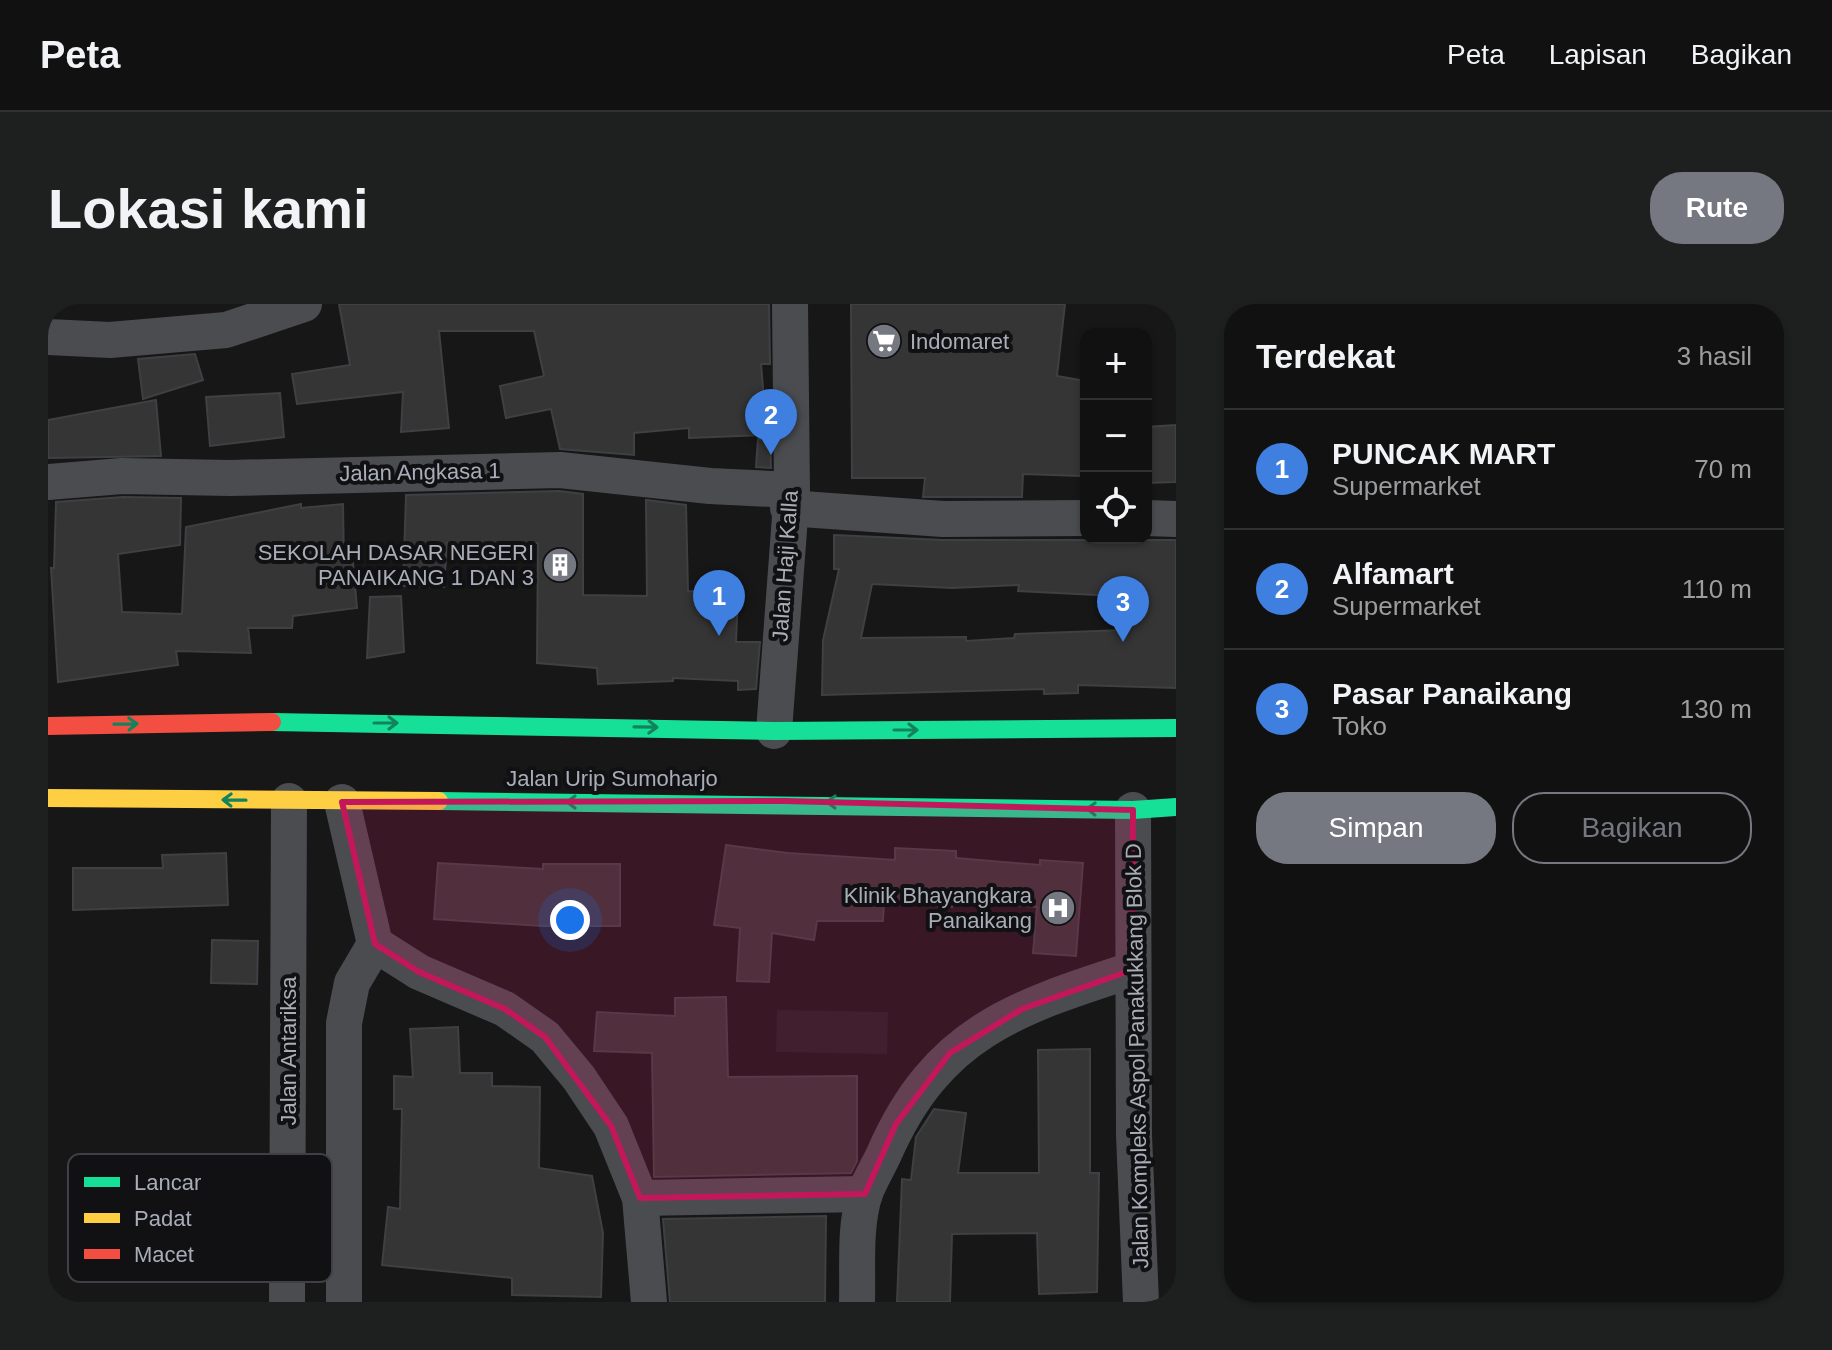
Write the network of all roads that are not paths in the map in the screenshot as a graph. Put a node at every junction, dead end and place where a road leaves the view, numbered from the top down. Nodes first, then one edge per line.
1 (304, 304) edge
2 (790, 304) edge
3 (48, 337) edge
4 (48, 482) edge
5 (790, 499) junction
6 (1080, 518) edge
7 (1152, 518) edge
8 (1176, 519) edge
9 (48, 726) edge
10 (1176, 728) edge
11 (774, 731) junction
12 (48, 798) edge
13 (289, 801) junction
14 (342, 802) junction
15 (1176, 807) edge
16 (1133, 810) junction
17 (375, 944) junction
18 (1132, 970) junction
19 (288, 1154) edge
20 (865, 1194) junction
21 (640, 1198) junction
22 (287, 1282) edge
23 (287, 1302) edge
24 (344, 1302) edge
25 (649, 1302) edge
26 (857, 1302) edge
27 (1141, 1302) edge

1 - 3 street
2 - 5 street, Jalan Haji Kalla
4 - 5 street, Jalan Angkasa 1
5 - 6 street, Jalan Angkasa 1
5 - 11 street, Jalan Haji Kalla
7 - 8 street
9 -> 11 highway
11 -> 10 highway
13 -> 12 highway, Jalan Urip Sumoharjo
13 - 14 highway, Jalan Urip Sumoharjo
13 - 19 street, Jalan Antariksa
16 -> 14 highway, Jalan Urip Sumoharjo
14 - 17 street
15 - 16 highway, Jalan Urip Sumoharjo
16 - 18 street, Jalan Kompleks Aspol Panakukkang Blok D
17 - 21 street
17 - 24 street
18 - 20 street
18 - 27 street, Jalan Kompleks Aspol Panakukkang Blok D
20 - 21 street
20 - 26 street
21 - 25 street
22 - 23 street, Jalan Antariksa

